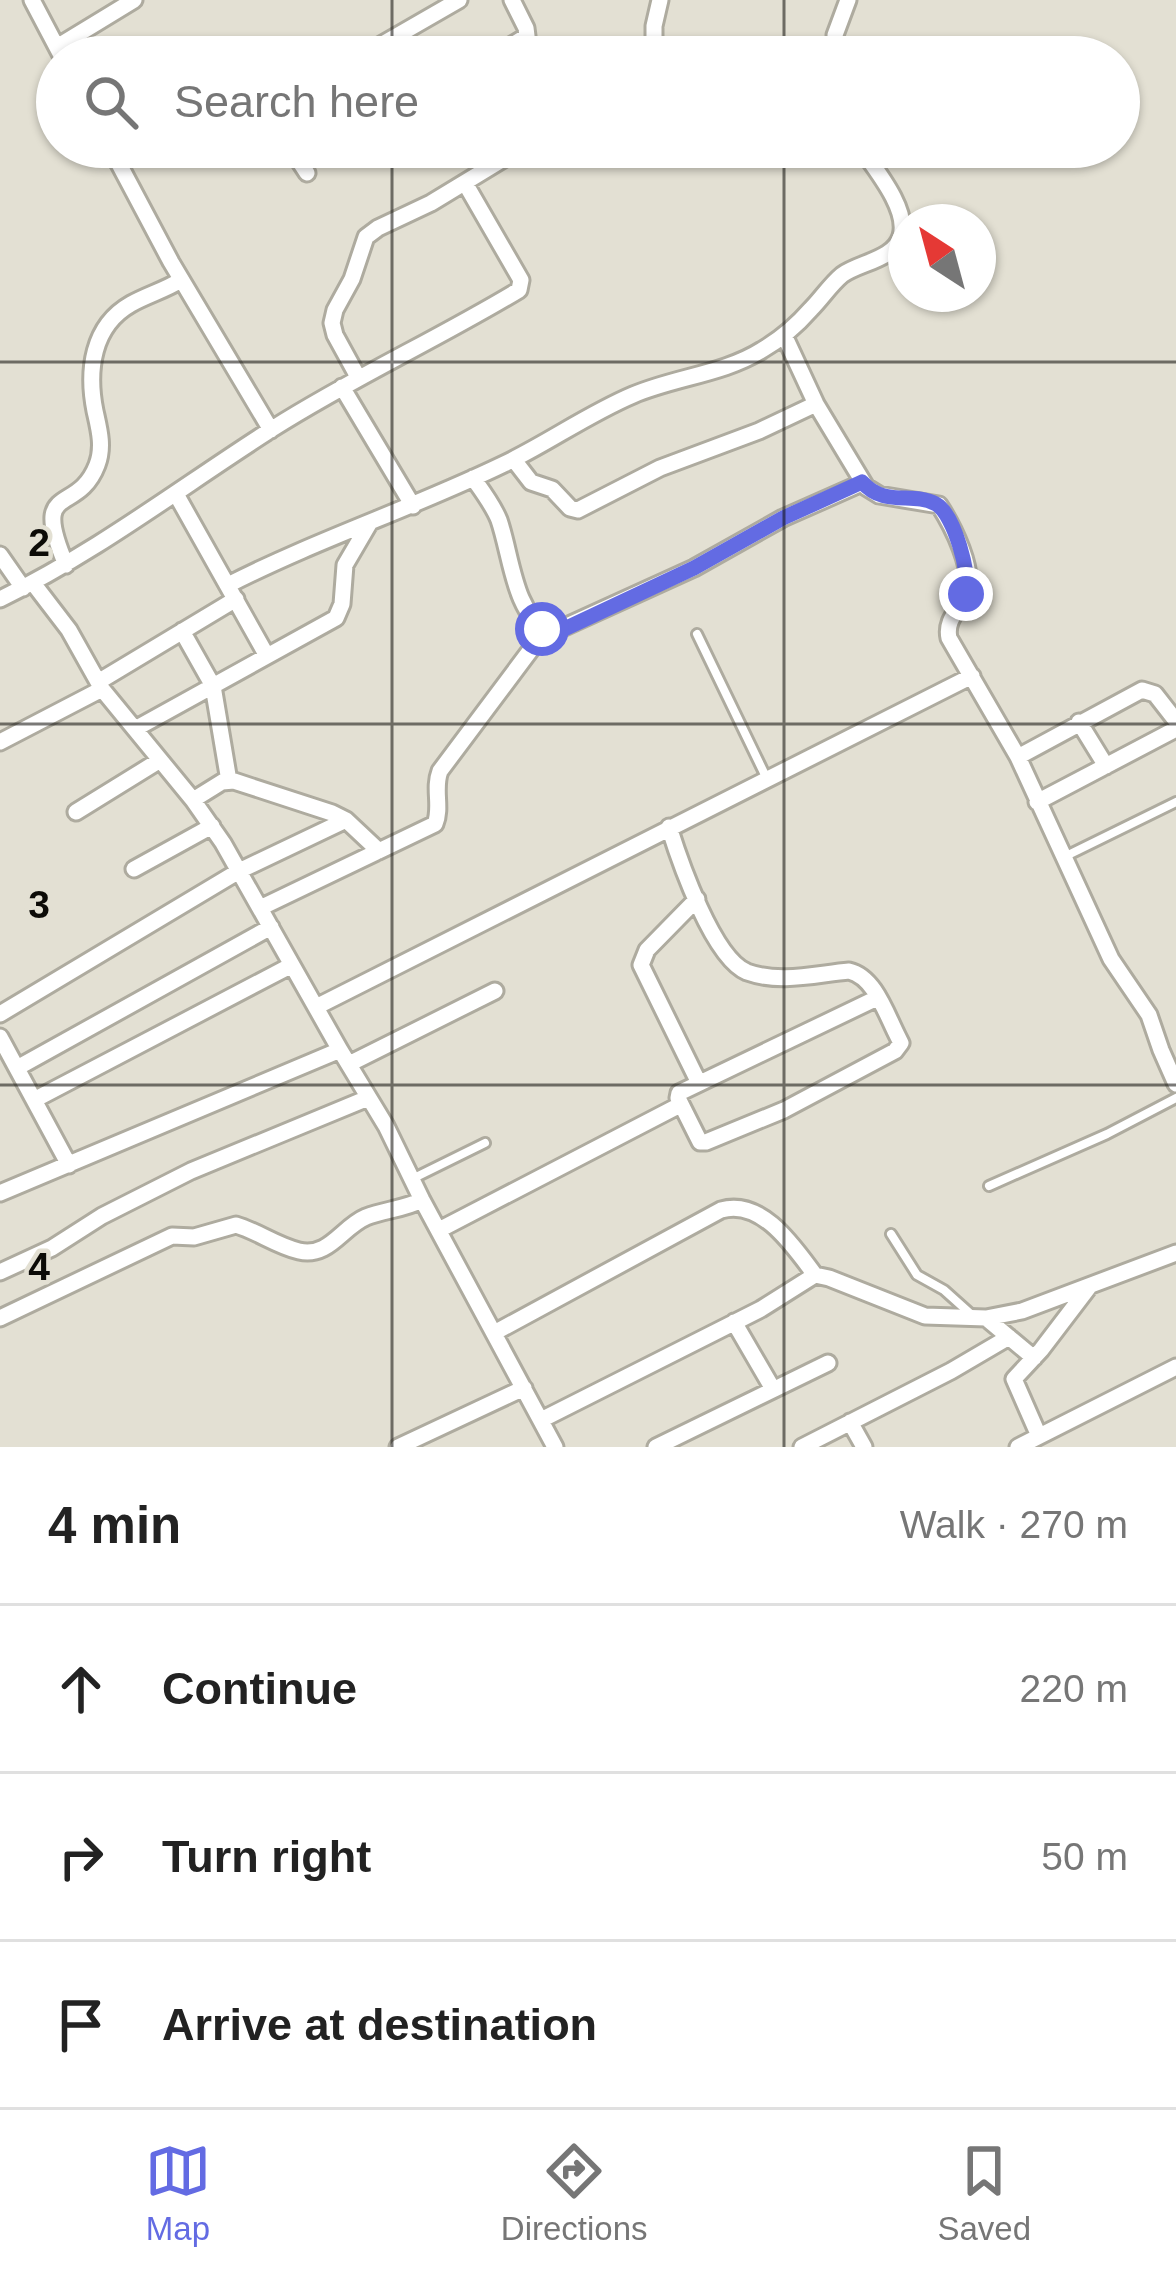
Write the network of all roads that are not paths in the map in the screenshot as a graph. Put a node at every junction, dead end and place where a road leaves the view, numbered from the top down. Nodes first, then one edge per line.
1 (32, 0) edge
2 (134, 0) edge
3 (459, 0) edge
4 (512, 0) edge
5 (660, 0) edge
6 (848, 0) edge
7 (51, 36) edge
8 (83, 36) edge
9 (396, 36) edge
10 (527, 36) edge
11 (654, 36) edge
12 (835, 36) edge
13 (121, 168) edge
14 (304, 168) edge
15 (489, 168) edge
16 (873, 168) edge
17 (307, 173) dead end
18 (465, 183) junction
19 (181, 280) junction
20 (784, 335) junction
21 (358, 377) junction
22 (342, 387) junction
23 (816, 404) junction
24 (271, 430) junction
25 (514, 460) junction
26 (473, 478) junction
27 (862, 482) junction
28 (176, 494) junction
29 (413, 506) junction
30 (370, 523) junction
31 (0, 555) edge
32 (66, 565) junction
33 (28, 586) junction
34 (232, 592) junction
35 (0, 599) edge
36 (182, 632) junction
37 (544, 632) junction
38 (698, 634) dead end
39 (267, 656) junction
40 (972, 676) junction
41 (100, 685) junction
42 (213, 686) junction
43 (1079, 722) junction
44 (1176, 725) edge
45 (135, 729) junction
46 (0, 742) edge
47 (1018, 757) junction
48 (160, 760) junction
49 (1106, 766) junction
50 (767, 778) junction
51 (229, 781) junction
52 (193, 800) junction
53 (1037, 802) junction
54 (1176, 802) edge
55 (76, 812) dead end
56 (346, 820) junction
57 (212, 826) junction
58 (669, 827) junction
59 (380, 851) junction
60 (1063, 858) junction
61 (134, 869) dead end
62 (239, 871) junction
63 (697, 899) junction
64 (260, 908) junction
65 (271, 927) junction
66 (292, 965) junction
67 (495, 991) dead end
68 (877, 998) junction
69 (316, 1007) junction
70 (0, 1014) edge
71 (0, 1037) edge
72 (345, 1057) junction
73 (17, 1068) junction
74 (699, 1083) junction
75 (1176, 1084) edge
76 (1176, 1097) edge
77 (368, 1098) junction
78 (34, 1100) junction
79 (680, 1105) junction
80 (485, 1143) dead end
81 (69, 1166) junction
82 (412, 1179) junction
83 (989, 1186) dead end
84 (0, 1193) edge
85 (422, 1200) junction
86 (439, 1230) junction
87 (892, 1234) dead end
88 (1176, 1253) edge
89 (0, 1272) edge
90 (815, 1275) junction
91 (1091, 1285) junction
92 (0, 1318) edge
93 (981, 1318) junction
94 (734, 1322) junction
95 (494, 1333) junction
96 (1009, 1336) junction
97 (1034, 1358) junction
98 (828, 1363) dead end
99 (1176, 1367) edge
100 (524, 1388) junction
101 (773, 1389) junction
102 (541, 1420) junction
103 (850, 1422) junction
104 (1039, 1436) junction
105 (398, 1447) edge
106 (556, 1447) edge
107 (656, 1447) edge
108 (802, 1447) edge
109 (864, 1447) edge
110 (1018, 1447) edge

1 - 7 street
2 - 8 street
3 - 9 street
4 - 10 street
5 - 11 street
6 - 12 street
13 - 19 street
14 - 17 street
15 - 18 street
16 - 20 street
18 - 21 street
18 - 21 street
19 - 24 street
19 - 32 street
20 - 23 street
20 - 25 street
21 - 22 street
22 - 24 street
22 - 29 street
23 - 25 street
23 - 27 street
24 - 28 street
25 - 26 street
26 - 29 street
26 - 37 street
27 - 37 street
27 - 40 street
28 - 32 street
28 - 34 street
29 - 30 street
30 - 34 street
30 - 39 street
31 - 33 street
32 - 33 street
33 - 35 street
33 - 41 street
34 - 36 street
34 - 39 street
36 - 41 street
36 - 42 street
37 - 59 street
38 - 50 lane
39 - 42 street
40 - 47 street
40 - 50 street
41 - 45 street
41 - 46 street
42 - 45 street
42 - 51 street
43 - 44 street
43 - 47 street
43 - 49 street
44 - 49 street
45 - 48 street
47 - 53 street
48 - 52 street
48 - 55 street
49 - 53 street
50 - 58 street
51 - 52 street
51 - 56 street
52 - 57 street
53 - 60 street
54 - 60 lane
56 - 59 street
56 - 62 street
57 - 61 street
57 - 62 street
58 - 63 street
58 - 69 street
59 - 64 street
60 - 75 street
62 - 64 street
62 - 70 street
63 - 68 street
63 - 74 street
64 - 65 street
65 - 66 street
65 - 73 street
66 - 69 street
66 - 78 street
67 - 72 street
68 - 74 street
68 - 79 street
69 - 72 street
71 - 73 street
72 - 77 street
72 - 81 street
73 - 78 street
74 - 79 street
76 - 83 lane
77 - 82 street
77 - 89 street
78 - 81 street
79 - 86 street
80 - 82 lane
81 - 84 street
82 - 85 street
85 - 86 street
85 - 92 street
86 - 95 street
87 - 93 lane
88 - 91 street
90 - 93 street
90 - 94 street
90 - 95 street
91 - 93 street
91 - 97 street
93 - 96 street
94 - 101 street
94 - 102 street
95 - 100 street
96 - 97 street
96 - 103 street
97 - 104 street
98 - 101 street
99 - 104 street
100 - 102 street
100 - 105 street
101 - 107 street
102 - 106 street
103 - 108 street
103 - 109 street
104 - 110 street

